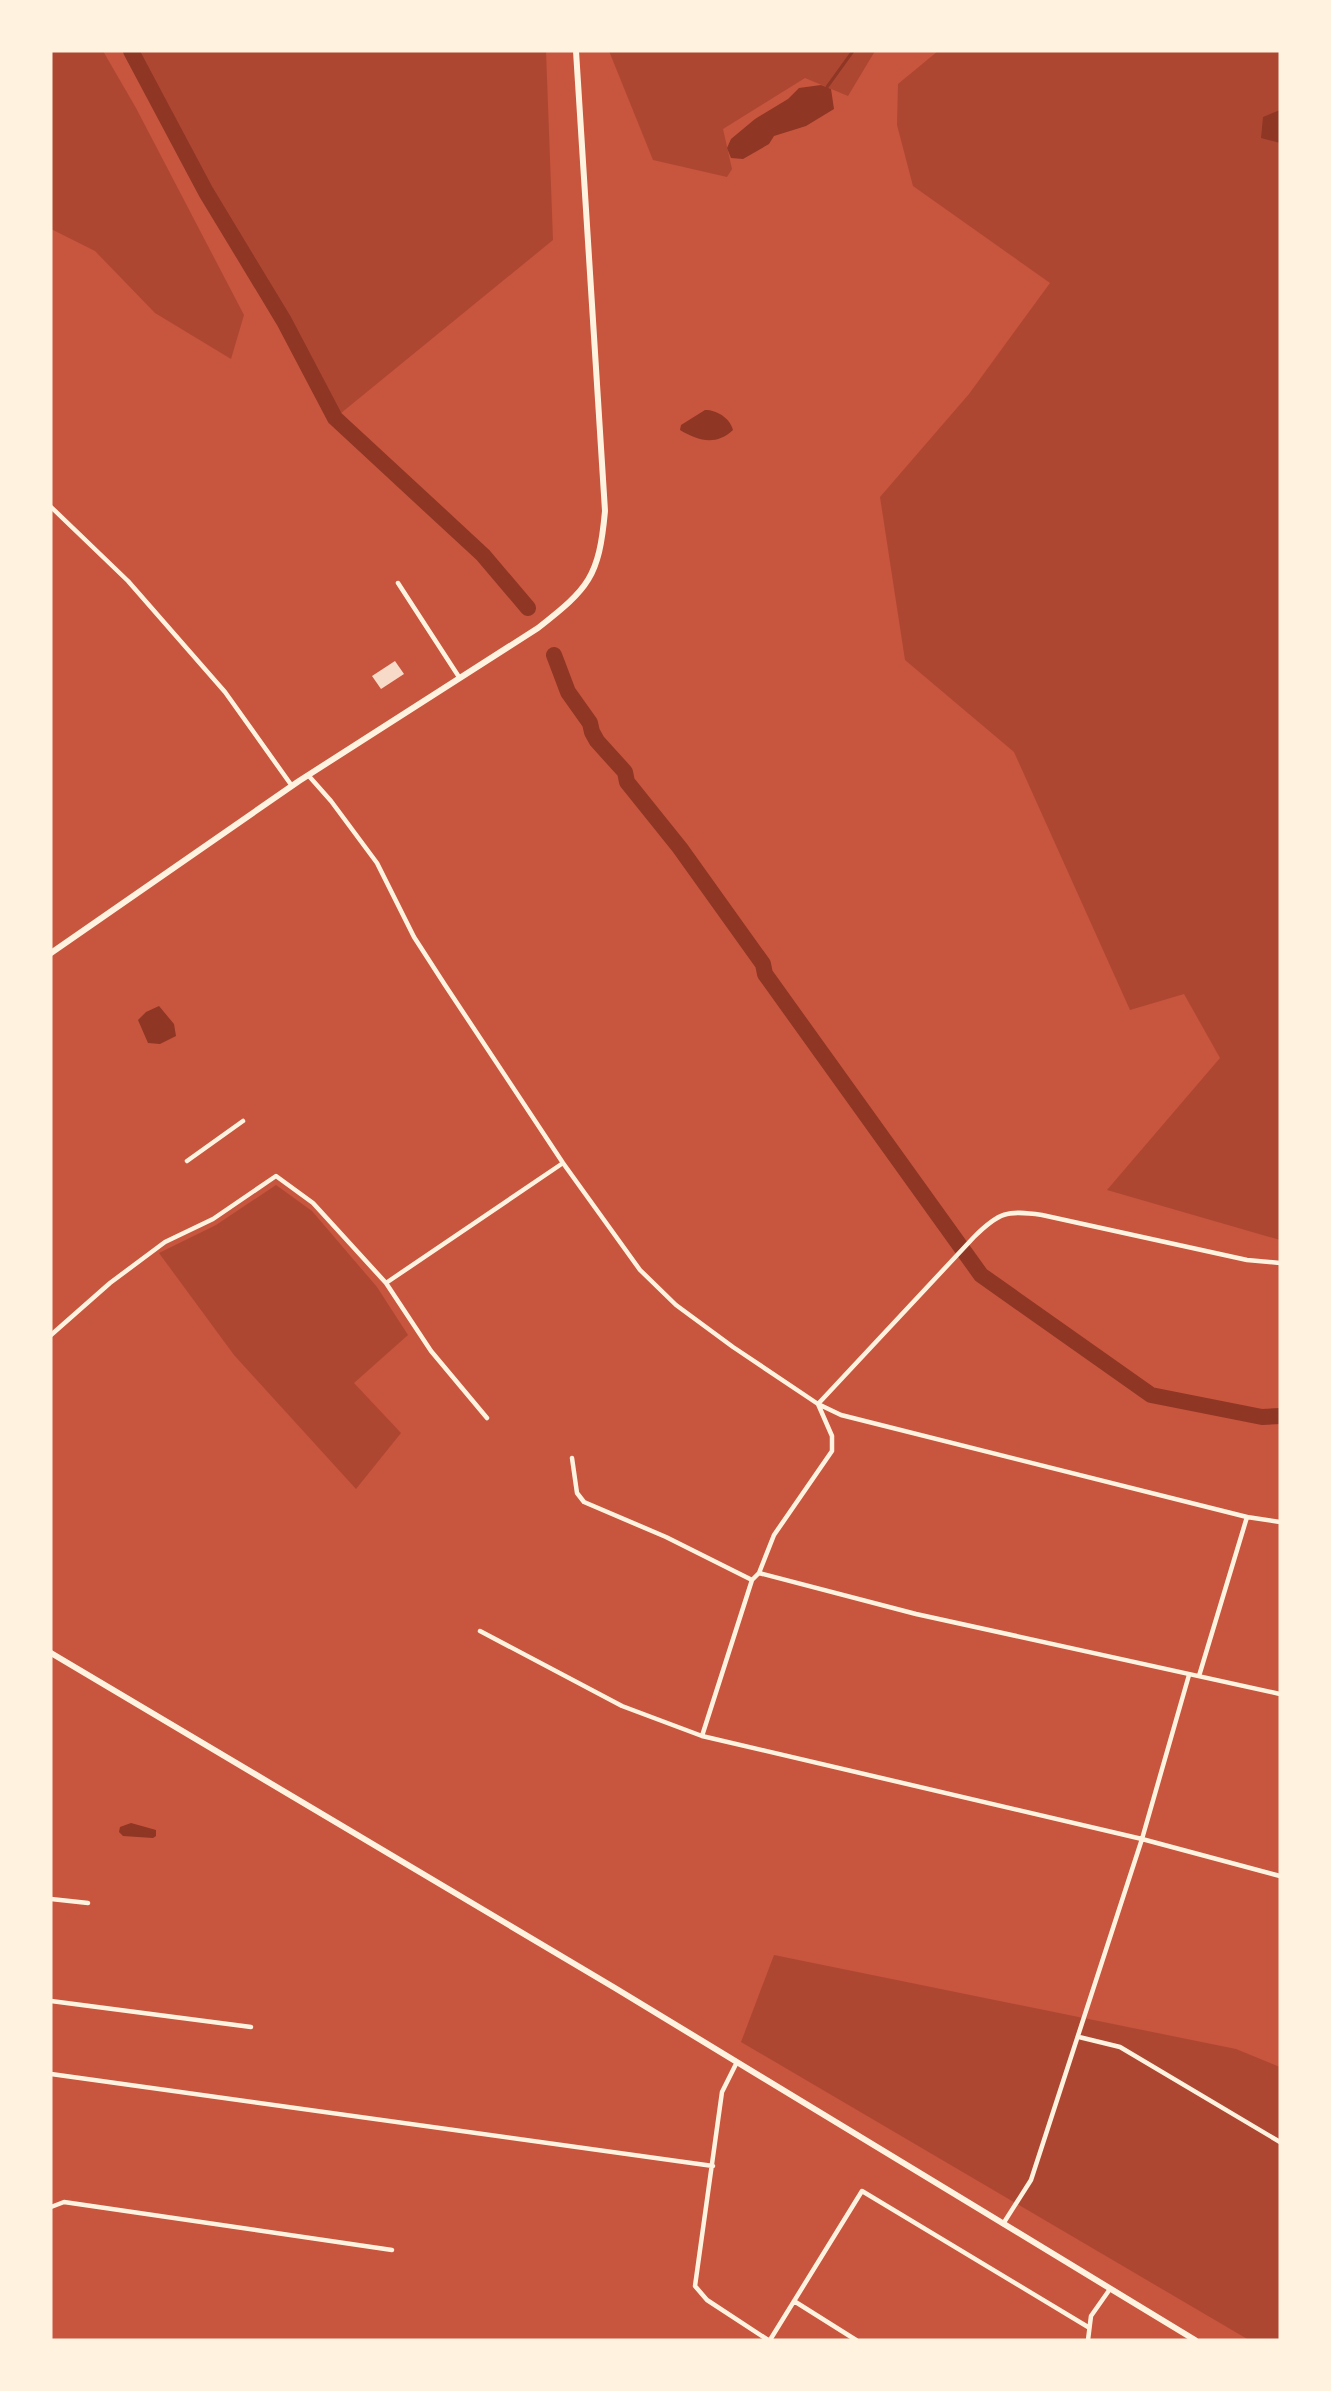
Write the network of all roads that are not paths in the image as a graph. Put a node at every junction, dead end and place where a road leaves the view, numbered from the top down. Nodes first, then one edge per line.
1 (576, 51) edge
2 (51, 507) edge
3 (398, 583) dead end
4 (459, 677) junction
5 (308, 775) junction
6 (292, 786) junction
7 (51, 952) edge
8 (243, 1121) dead end
9 (187, 1161) dead end
10 (563, 1164) junction
11 (1280, 1263) edge
12 (386, 1283) junction
13 (51, 1335) edge
14 (818, 1404) junction
15 (487, 1418) dead end
16 (572, 1458) dead end
17 (1247, 1517) junction
18 (1280, 1522) edge
19 (759, 1573) junction
20 (752, 1580) junction
21 (480, 1631) dead end
22 (51, 1653) edge
23 (1189, 1676) junction
24 (1199, 1676) junction
25 (1280, 1694) edge
26 (702, 1736) junction
27 (1142, 1839) junction
28 (1280, 1876) edge
29 (51, 1899) edge
30 (88, 1903) dead end
31 (51, 2001) edge
32 (251, 2027) dead end
33 (1079, 2037) junction
34 (737, 2062) junction
35 (51, 2074) edge
36 (1280, 2142) edge
37 (713, 2166) junction
38 (51, 2206) edge
39 (1003, 2224) junction
40 (392, 2250) dead end
41 (1110, 2289) junction
42 (794, 2301) junction
43 (1088, 2327) junction
44 (769, 2340) edge
45 (856, 2340) edge
46 (1088, 2340) edge
47 (1195, 2340) edge

1 - 4 main road
2 - 6 street
3 - 4 street
4 - 5 main road
5 - 6 main road
5 - 10 street
6 - 7 main road
8 - 9 street
10 - 12 street
10 - 14 street
11 - 14 street
12 - 13 street
12 - 15 street
14 - 17 street
14 - 19 street
16 - 20 street
17 - 18 street
17 - 24 street
19 - 20 street
19 - 23 street
20 - 26 street
21 - 26 street
22 - 34 main road
23 - 24 street
23 - 27 street
24 - 25 street
26 - 27 street
27 - 28 street
27 - 33 street
29 - 30 street
31 - 32 street
33 - 36 street
33 - 39 street
34 - 37 street
34 - 39 main road
35 - 37 street
37 - 44 street
38 - 40 street
39 - 41 main road
41 - 43 street
41 - 47 main road
42 - 43 street
42 - 44 street
42 - 45 street
43 - 46 street

